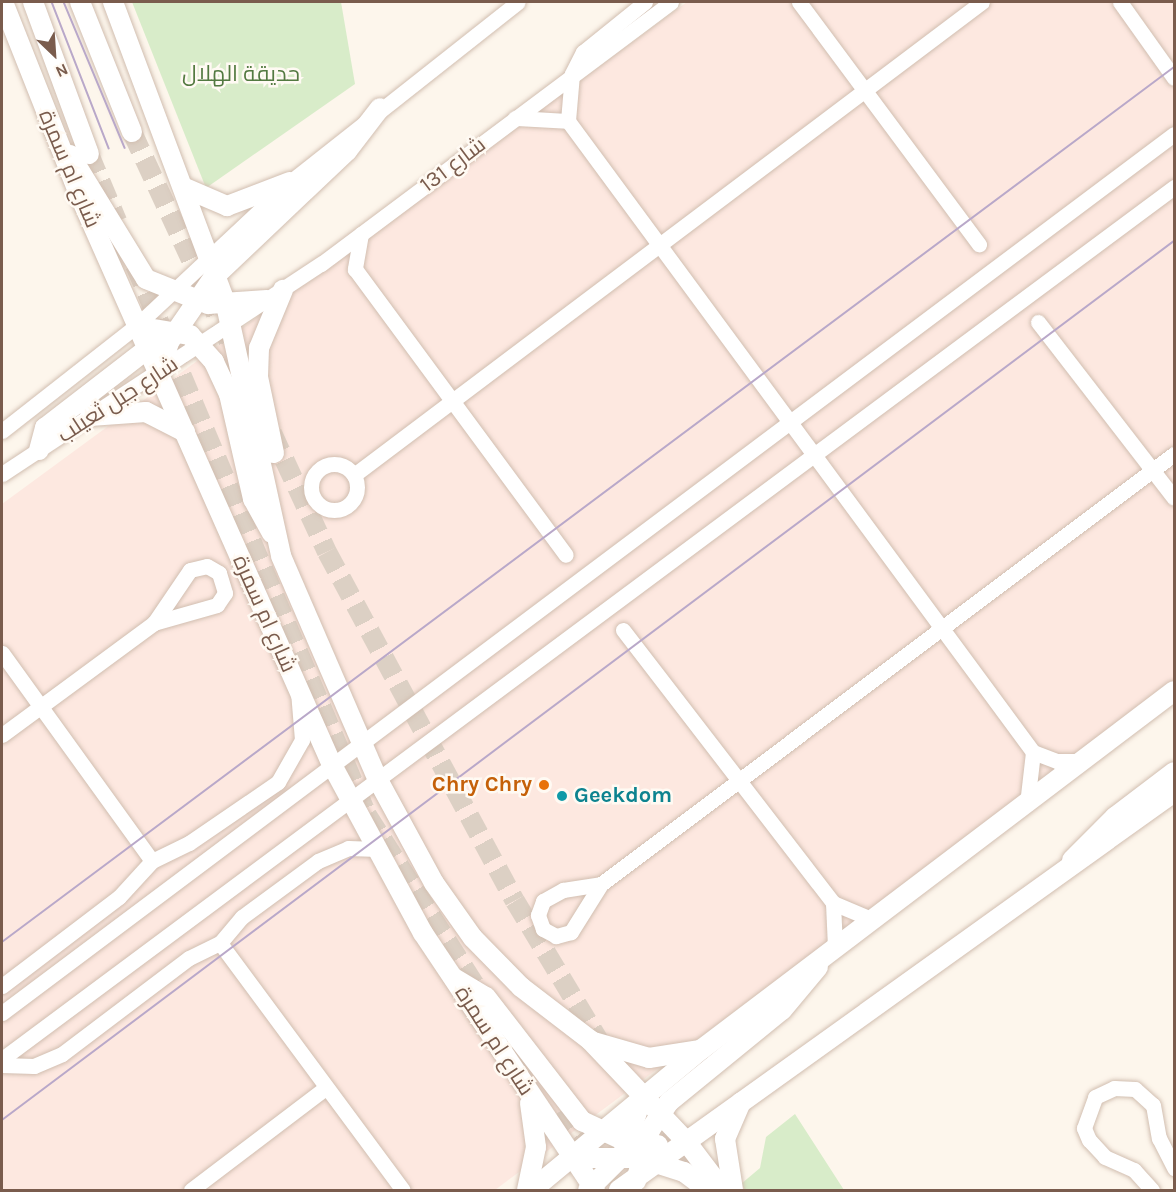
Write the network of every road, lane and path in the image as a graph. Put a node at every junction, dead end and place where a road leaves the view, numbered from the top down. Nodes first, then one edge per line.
1 (3, 2) edge
2 (33, 2) edge
3 (80, 2) edge
4 (113, 2) edge
5 (518, 2) edge
6 (645, 2) edge
7 (671, 2) edge
8 (800, 2) edge
9 (982, 2) edge
10 (1120, 2) edge
11 (572, 74) junction
12 (1174, 78) edge
13 (864, 92) junction
14 (380, 108) junction
15 (515, 118) junction
16 (568, 121) junction
17 (52, 132) junction
18 (132, 132) tunnel mouth
19 (1174, 134) edge
20 (90, 154) tunnel mouth
21 (290, 182) junction
22 (1174, 187) edge
23 (185, 188) junction
24 (361, 234) junction
25 (659, 244) junction
26 (979, 244) dead end
27 (205, 259) junction
28 (321, 264) junction
29 (356, 269) junction
30 (213, 278) junction
31 (275, 295) junction
32 (185, 298) junction
33 (228, 313) junction
34 (1038, 322) dead end
35 (136, 326) junction
36 (172, 329) junction
37 (203, 345) junction
38 (149, 352) junction
39 (159, 375) junction
40 (453, 398) junction
41 (90, 416) junction
42 (787, 423) junction
43 (2, 431) edge
44 (185, 432) junction
45 (39, 450) junction
46 (1174, 454) edge
47 (814, 455) junction
48 (1154, 470) junction
49 (2, 474) edge
50 (354, 475) dead end
51 (267, 487) junction
52 (1174, 498) edge
53 (276, 537) junction
54 (566, 555) dead end
55 (154, 623) junction
56 (940, 627) junction
57 (623, 630) dead end
58 (2, 653) edge
59 (298, 691) junction
60 (1174, 691) edge
61 (41, 706) junction
62 (2, 735) edge
63 (360, 744) junction
64 (1033, 752) junction
65 (1083, 761) junction
66 (332, 765) junction
67 (1174, 772) edge
68 (378, 780) junction
69 (738, 780) junction
70 (1174, 792) edge
71 (352, 799) junction
72 (1027, 804) junction
73 (378, 849) junction
74 (152, 861) junction
75 (261, 868) junction
76 (1058, 879) junction
77 (602, 884) dead end
78 (277, 891) junction
79 (832, 903) junction
80 (871, 919) junction
81 (220, 943) junction
82 (830, 950) junction
83 (451, 977) junction
84 (2, 986) edge
85 (2, 1013) edge
86 (590, 1040) junction
87 (702, 1049) junction
88 (2, 1059) edge
89 (2, 1065) edge
90 (324, 1089) junction
91 (526, 1092) junction
92 (642, 1098) junction
93 (741, 1101) junction
94 (659, 1116) junction
95 (602, 1134) junction
96 (682, 1143) junction
97 (573, 1158) junction
98 (638, 1162) edge
99 (1174, 1168) edge
100 (592, 1189) edge
101 (193, 1190) edge
102 (403, 1191) edge
103 (527, 1191) edge
104 (532, 1191) edge
105 (619, 1191) edge
106 (708, 1191) edge
107 (723, 1191) edge
108 (733, 1191) edge
109 (1152, 1191) edge

1 - 17 street, شارع ام سمرة
2 - 20 street, شارع ام سمرة
3 - 18 street
4 - 23 street, شارع ام سمرة
5 - 14 street
6 - 11 street
7 - 11 street, شارع 131
8 - 13 street
9 - 13 street
10 - 12 street
11 - 15 street, شارع 131
11 - 16 street
13 - 25 street
13 - 26 street
14 - 21 street
14 - 30 street
15 - 16 street
15 - 24 street, شارع 131
16 - 25 street
17 - 32 street
17 - 35 street, شارع ام سمرة
19 - 42 street
21 - 23 street
21 - 27 street
22 - 47 street
23 - 27 street, شارع ام سمرة
24 - 28 street, شارع 131
24 - 29 street
25 - 40 street
25 - 42 street
27 - 30 street, شارع ام سمرة
27 - 32 street
28 - 29 street
28 - 31 street, شارع 131
29 - 40 street
30 - 32 street
30 - 33 street, شارع ام سمرة
31 - 33 street
31 - 51 street
32 - 33 street
32 - 35 street, شارع جبل ثعيلب
32 - 36 street
33 - 37 street, شارع جبل ثعيلب
33 - 51 street, شارع ام سمرة
34 - 48 street
35 - 36 street
35 - 38 street, شارع ام سمرة
35 - 43 street, شارع جبل ثعيلب
36 - 37 street
36 - 38 street
36 - 39 street
37 - 39 street, شارع جبل ثعيلب
37 - 53 street
38 - 39 street, شارع ام سمرة
38 - 45 street
39 - 41 street, شارع جبل ثعيلب
39 - 44 street, شارع ام سمرة
40 - 50 street
40 - 54 street
41 - 44 street
41 - 45 street, شارع جبل ثعيلب
42 - 47 street
42 - 63 street
44 - 59 street, شارع ام سمرة
45 - 49 street, شارع جبل ثعيلب
46 - 48 street
47 - 56 street
47 - 68 street
48 - 52 street
48 - 56 street
51 - 53 street, شارع ام سمرة
53 - 63 street, شارع ام سمرة
55 - 55 street
55 - 61 street
56 - 64 street
56 - 69 street
57 - 69 street
58 - 61 street
59 - 66 street, شارع ام سمرة
59 - 74 street
60 - 65 street
61 - 62 street
61 - 74 street
63 - 66 street
63 - 68 street, شارع ام سمرة
64 - 65 street
64 - 72 street
65 - 72 street
66 - 71 street, شارع ام سمرة
66 - 85 street
67 - 76 street
68 - 71 street
68 - 86 street, شارع ام سمرة
69 - 77 street
69 - 79 street
70 - 76 street
71 - 73 street, شارع ام سمرة
71 - 75 street
72 - 80 street
73 - 78 street
73 - 83 street, شارع ام سمرة
74 - 84 street
75 - 78 street
75 - 88 street
76 - 93 street
78 - 81 street
79 - 80 street
79 - 82 street
80 - 82 street
81 - 89 street
81 - 90 street
82 - 87 street
82 - 94 street
83 - 91 street, شارع ام سمرة
83 - 95 street
86 - 87 street
86 - 92 street, شارع ام سمرة
87 - 92 street
90 - 101 street
90 - 102 street
91 - 97 street, شارع ام سمرة
91 - 103 street
92 - 94 street, شارع ام سمرة
92 - 95 street
92 - 98 street
93 - 96 street
93 - 108 street
94 - 96 street, شارع ام سمرة
94 - 98 street
95 - 97 street
95 - 98 street
96 - 98 street
96 - 107 street, شارع ام سمرة
97 - 98 street
97 - 100 street, شارع ام سمرة
97 - 104 street
98 - 100 street
98 - 105 street
98 - 106 street
99 - 109 street

